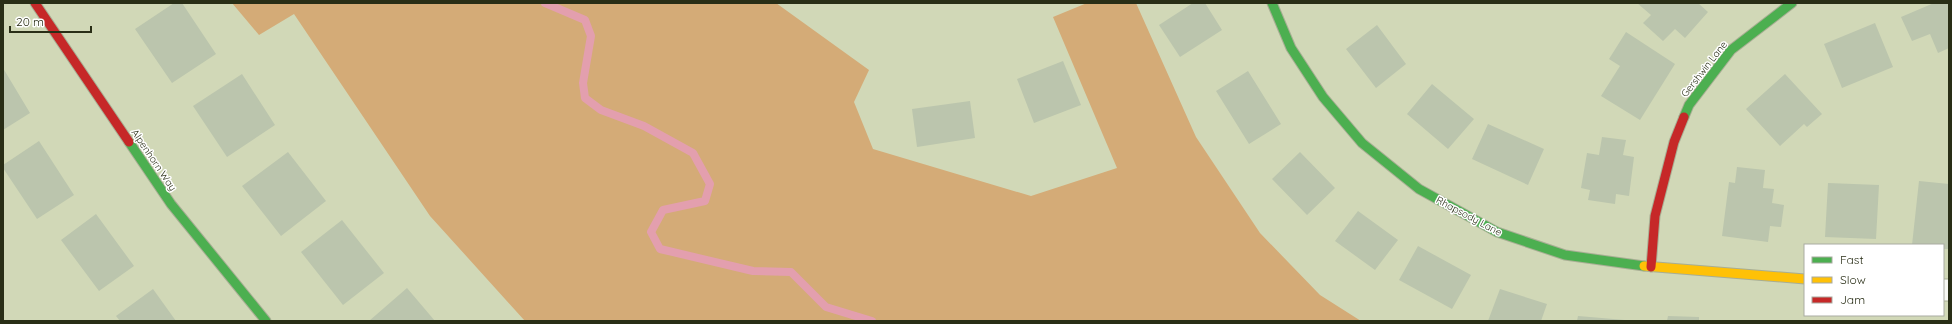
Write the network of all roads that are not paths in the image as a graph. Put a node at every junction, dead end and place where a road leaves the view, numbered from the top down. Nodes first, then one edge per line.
1 (35, 3) edge
2 (1272, 3) edge
3 (1792, 3) edge
4 (1651, 267) junction
5 (1804, 279) edge
6 (266, 321) edge

1 - 6 street, Alpenhorn Way
2 - 4 street, Rhapsody Lane
3 - 4 street, Gershwin Lane
4 - 5 street, Rhapsody Lane

